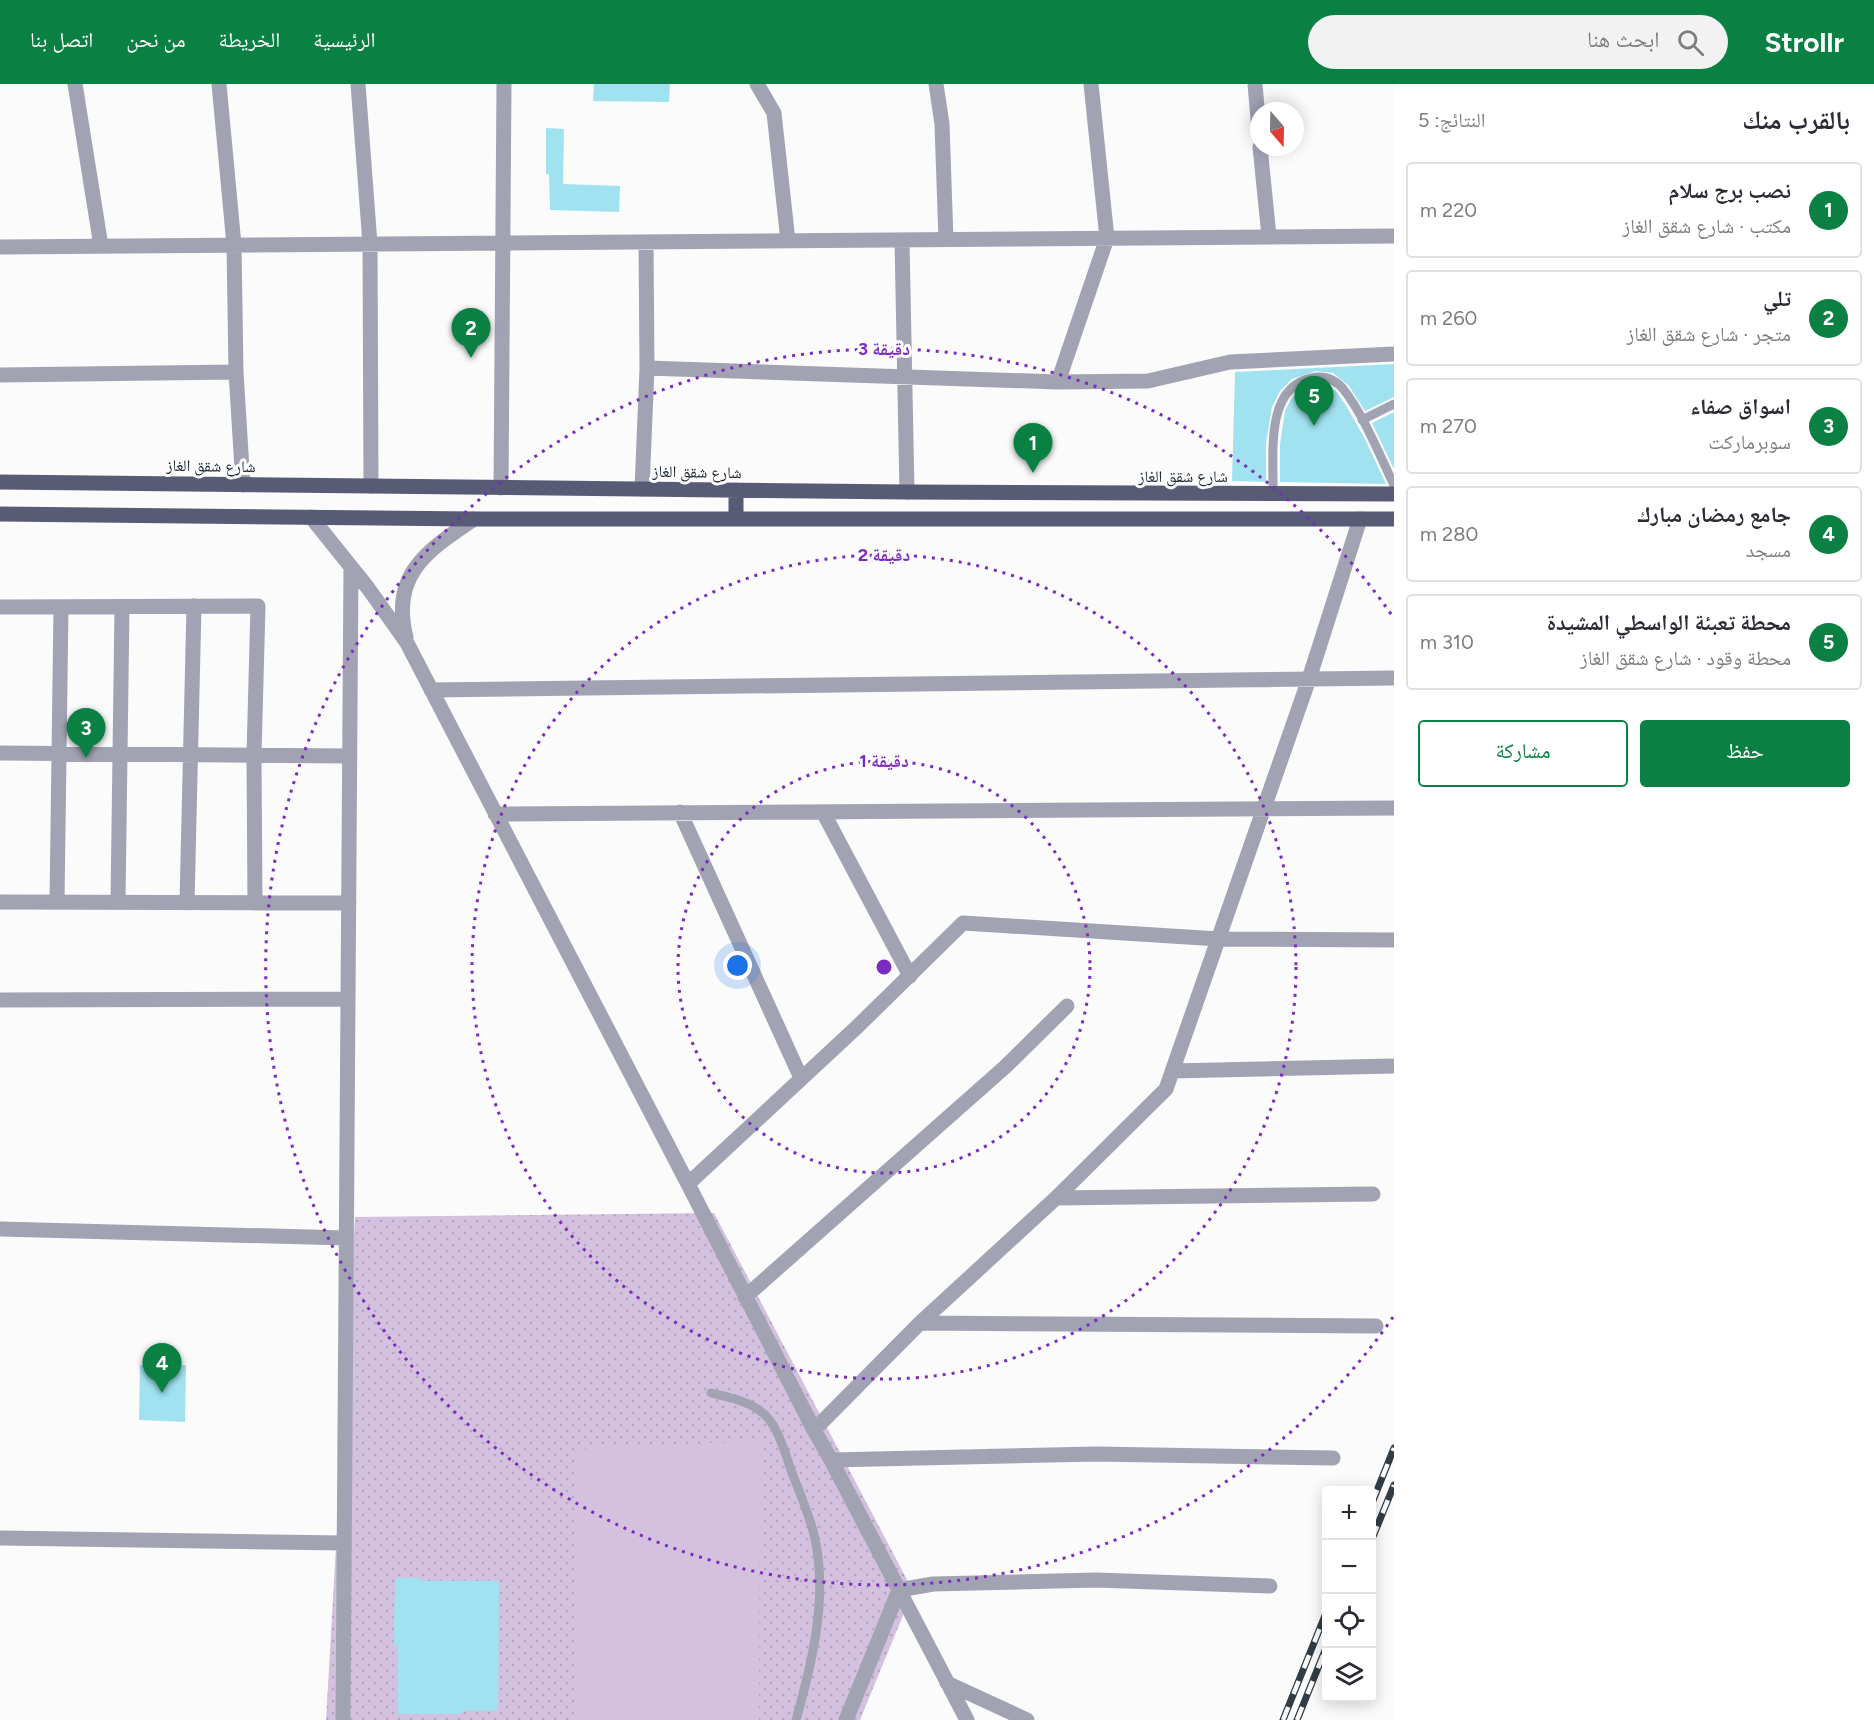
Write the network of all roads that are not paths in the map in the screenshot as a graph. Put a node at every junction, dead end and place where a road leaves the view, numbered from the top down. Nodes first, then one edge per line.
1 (75, 84) edge
2 (219, 84) edge
3 (358, 84) edge
4 (504, 84) edge
5 (757, 84) edge
6 (936, 84) edge
7 (1091, 84) edge
8 (1255, 84) edge
9 (1257, 102) edge
10 (1261, 156) edge
11 (1269, 236) junction
12 (1394, 236) edge
13 (1107, 238) junction
14 (902, 240) junction
15 (946, 240) junction
16 (788, 241) junction
17 (646, 242) junction
18 (504, 243) junction
19 (370, 244) junction
20 (234, 245) junction
21 (101, 246) junction
22 (0, 247) edge
23 (1394, 354) edge
24 (647, 368) junction
25 (236, 372) junction
26 (0, 375) edge
27 (905, 375) junction
28 (1058, 382) junction
29 (1394, 404) edge
30 (1362, 420) junction
31 (0, 482) edge
32 (243, 484) junction
33 (1394, 485) edge
34 (371, 486) junction
35 (501, 488) junction
36 (642, 489) junction
37 (736, 490) junction
38 (907, 492) junction
39 (1273, 494) junction
40 (1394, 494) edge
41 (0, 514) edge
42 (312, 518) junction
43 (474, 519) junction
44 (736, 519) junction
45 (1360, 519) junction
46 (1394, 519) edge
47 (351, 567) junction
48 (194, 606) junction
49 (0, 607) edge
50 (61, 607) junction
51 (122, 607) junction
52 (407, 643) junction
53 (1394, 678) edge
54 (1309, 679) junction
55 (432, 690) junction
56 (0, 753) edge
57 (59, 754) junction
58 (120, 754) junction
59 (190, 755) junction
60 (254, 755) junction
61 (350, 756) junction
62 (1394, 808) edge
63 (1263, 809) junction
64 (680, 812) junction
65 (823, 812) junction
66 (495, 813) junction
67 (0, 902) edge
68 (57, 902) junction
69 (118, 902) junction
70 (187, 903) junction
71 (255, 903) junction
72 (349, 903) junction
73 (1219, 939) junction
74 (1394, 940) edge
75 (910, 975) junction
76 (348, 999) junction
77 (0, 1000) edge
78 (1067, 1006) dead end
79 (1394, 1066) edge
80 (1172, 1071) junction
81 (801, 1078) junction
82 (688, 1184) junction
83 (1373, 1194) dead end
84 (1056, 1198) junction
85 (0, 1229) edge
86 (346, 1238) junction
87 (745, 1297) junction
88 (920, 1323) junction
89 (1376, 1326) dead end
90 (711, 1393) dead end
91 (814, 1430) junction
92 (1333, 1458) dead end
93 (831, 1460) junction
94 (0, 1538) edge
95 (344, 1542) junction
96 (1270, 1586) dead end
97 (899, 1590) junction
98 (947, 1683) junction
99 (343, 1720) edge
100 (796, 1720) edge
101 (846, 1720) edge
102 (967, 1720) edge
103 (1027, 1720) edge

1 - 21 street
2 - 20 street
3 - 19 street
4 - 18 street
5 - 16 street
6 - 15 street
7 - 13 street
8 - 9 street
10 - 11 street
11 - 12 street
11 - 13 street
13 - 15 street
13 - 28 street
14 - 15 street
14 - 16 street
14 - 27 street
16 - 17 street
17 - 18 street
17 - 24 street
18 - 19 street
18 - 35 street
19 - 20 street
19 - 34 street
20 - 21 street
20 - 25 street
21 - 22 street
23 - 28 street
24 - 27 street
24 - 36 street
25 - 26 street
25 - 32 street
27 - 28 street
27 - 38 street
29 - 30 lane
30 - 33 lane
30 - 39 lane
31 - 32 main road, شارع شقق الغاز
32 - 34 main road, شارع شقق الغاز
34 - 35 main road, شارع شقق الغاز
35 - 36 main road, شارع شقق الغاز
36 - 37 main road, شارع شقق الغاز
37 - 38 main road, شارع شقق الغاز
37 - 44 main road
38 - 39 main road, شارع شقق الغاز
39 - 40 main road, شارع شقق الغاز
41 - 42 main road
42 - 43 main road
42 - 47 street
43 - 44 main road
43 - 52 street
44 - 45 main road
45 - 46 main road
45 - 54 street
47 - 52 street
47 - 61 street
48 - 51 street
48 - 59 street
48 - 60 street
49 - 50 street
50 - 51 street
50 - 57 street
51 - 58 street
52 - 55 street
53 - 54 street
54 - 55 street
54 - 63 street
55 - 66 street
56 - 57 street
57 - 58 street
57 - 68 street
58 - 59 street
58 - 69 street
59 - 60 street
59 - 70 street
60 - 61 street
60 - 71 street
61 - 72 street
62 - 63 street
63 - 65 street
63 - 73 street
64 - 65 street
64 - 66 street
64 - 81 street
65 - 75 street
66 - 82 street
67 - 68 street
68 - 69 street
69 - 70 street
70 - 71 street
71 - 72 street
72 - 76 street
73 - 74 street
73 - 75 street
73 - 80 street
75 - 81 street
76 - 77 street
76 - 86 street
78 - 87 street
79 - 80 street
80 - 84 street
81 - 82 street
82 - 87 street
83 - 84 street
84 - 88 street
85 - 86 street
86 - 95 street
87 - 91 street
88 - 89 street
88 - 91 street
90 - 100 lane
91 - 93 street
92 - 93 street
93 - 97 street
94 - 95 street
95 - 99 street
96 - 97 street
97 - 98 street
97 - 101 street
98 - 102 street
98 - 103 street

